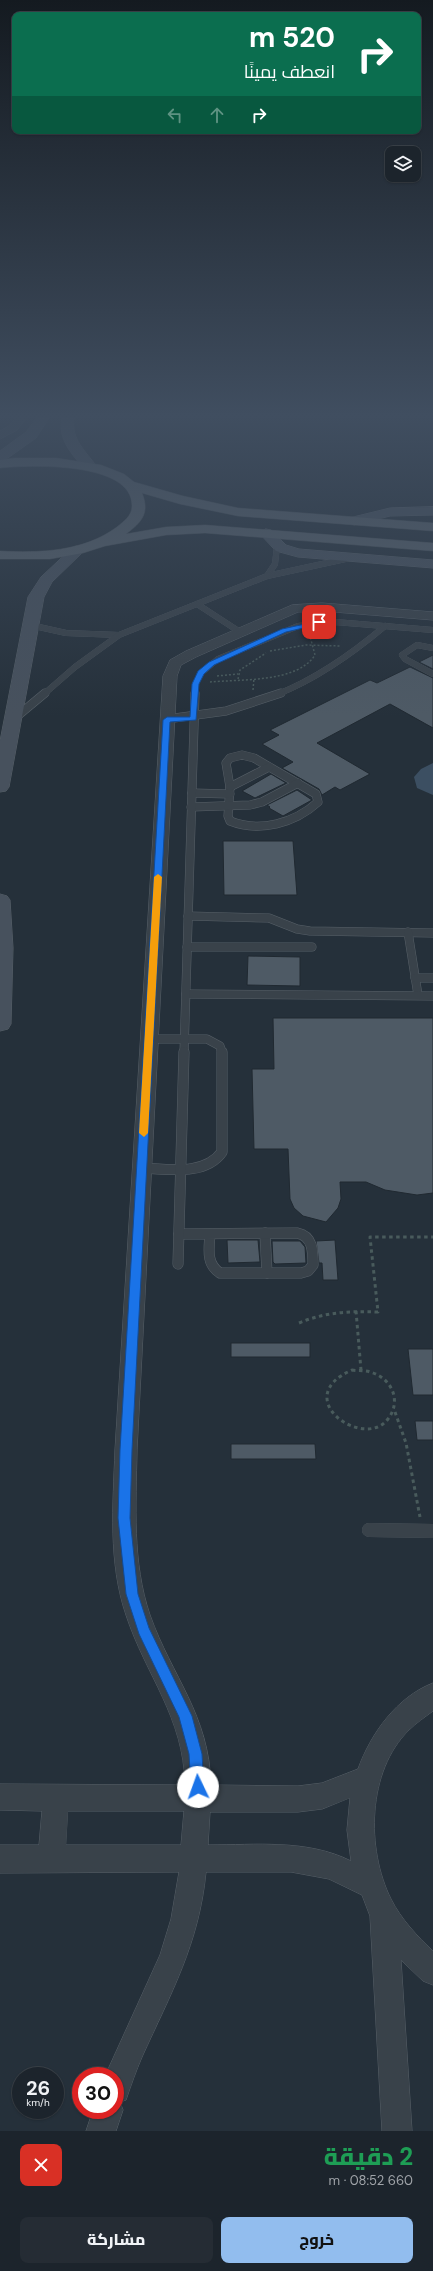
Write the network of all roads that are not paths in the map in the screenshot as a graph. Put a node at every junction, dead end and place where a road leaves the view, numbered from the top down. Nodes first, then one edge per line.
1 (136, 517) edge
2 (308, 517) edge
3 (368, 517) edge
4 (354, 521) junction
5 (433, 527) edge
6 (266, 534) junction
7 (103, 542) junction
8 (277, 546) junction
9 (433, 547) edge
10 (78, 550) junction
11 (0, 555) edge
12 (352, 558) junction
13 (433, 564) edge
14 (267, 576) junction
15 (197, 604) junction
16 (30, 625) junction
17 (432, 625) edge
18 (385, 626) junction
19 (119, 635) junction
20 (242, 640) junction
21 (424, 645) junction
22 (433, 648) edge
23 (433, 674) edge
24 (194, 719) junction
25 (13, 720) junction
26 (167, 720) junction
27 (269, 767) junction
28 (298, 783) junction
29 (0, 787) edge
30 (230, 790) junction
31 (192, 793) junction
32 (191, 807) junction
33 (229, 807) junction
34 (0, 900) edge
35 (188, 916) junction
36 (408, 932) junction
37 (433, 933) edge
38 (187, 947) junction
39 (312, 947) dead end
40 (415, 978) junction
41 (433, 978) edge
42 (186, 994) junction
43 (418, 995) junction
44 (433, 996) edge
45 (0, 1024) edge
46 (149, 1039) junction
47 (185, 1039) junction
48 (142, 1168) junction
49 (181, 1168) junction
50 (179, 1234) junction
51 (210, 1234) junction
52 (265, 1234) junction
53 (178, 1264) dead end
54 (267, 1273) junction
55 (369, 1530) dead end
56 (428, 1531) edge
57 (433, 1695) edge
58 (365, 1779) junction
59 (0, 1797) edge
60 (56, 1798) junction
61 (198, 1799) junction
62 (195, 1858) junction
63 (0, 1859) edge
64 (52, 1859) junction
65 (370, 1885) junction
66 (384, 1914) junction
67 (433, 1971) edge
68 (124, 2067) edge
69 (105, 2119) edge
70 (101, 2131) edge
71 (397, 2131) edge

1 - 7 main road
2 - 4 main road
3 - 4 street
4 - 5 main road
6 - 7 main road
6 - 8 street
6 - 9 main road
7 - 10 main road
8 - 12 street
8 - 14 lane
10 - 11 main road
10 - 16 street
12 - 13 street
12 - 14 lane
14 - 15 lane
15 - 19 lane
15 - 20 lane
16 - 19 lane
16 - 25 street
17 - 18 lane
17 - 20 street
17 - 21 lane
18 - 20 lane
18 - 24 lane
19 - 25 lane
20 - 24 lane
20 - 26 street
21 - 22 lane
21 - 23 lane
24 - 26 lane
24 - 31 lane
25 - 29 street
26 - 46 street
27 - 28 lane
27 - 30 lane
27 - 30 lane
28 - 33 lane
28 - 33 lane
30 - 31 lane
30 - 33 lane
31 - 32 lane
32 - 33 lane
32 - 35 lane
34 - 45 street
35 - 36 lane
35 - 38 lane
36 - 37 lane
36 - 40 lane
38 - 39 lane
38 - 42 lane
40 - 41 lane
40 - 43 lane
42 - 43 lane
42 - 47 lane
43 - 44 lane
46 - 47 lane
46 - 48 street
47 - 49 lane
47 - 49 lane
48 - 49 lane
48 - 61 street
49 - 50 lane
50 - 51 lane
50 - 53 lane
51 - 52 lane
51 - 54 lane
52 - 54 lane
52 - 54 lane
55 - 56 lane
57 - 58 street
58 - 61 street
58 - 65 street
59 - 60 street
60 - 61 street
60 - 64 street
61 - 62 street
62 - 64 street
62 - 65 street
62 - 68 street
63 - 64 street
65 - 66 street
66 - 67 street
66 - 71 street
69 - 70 street

